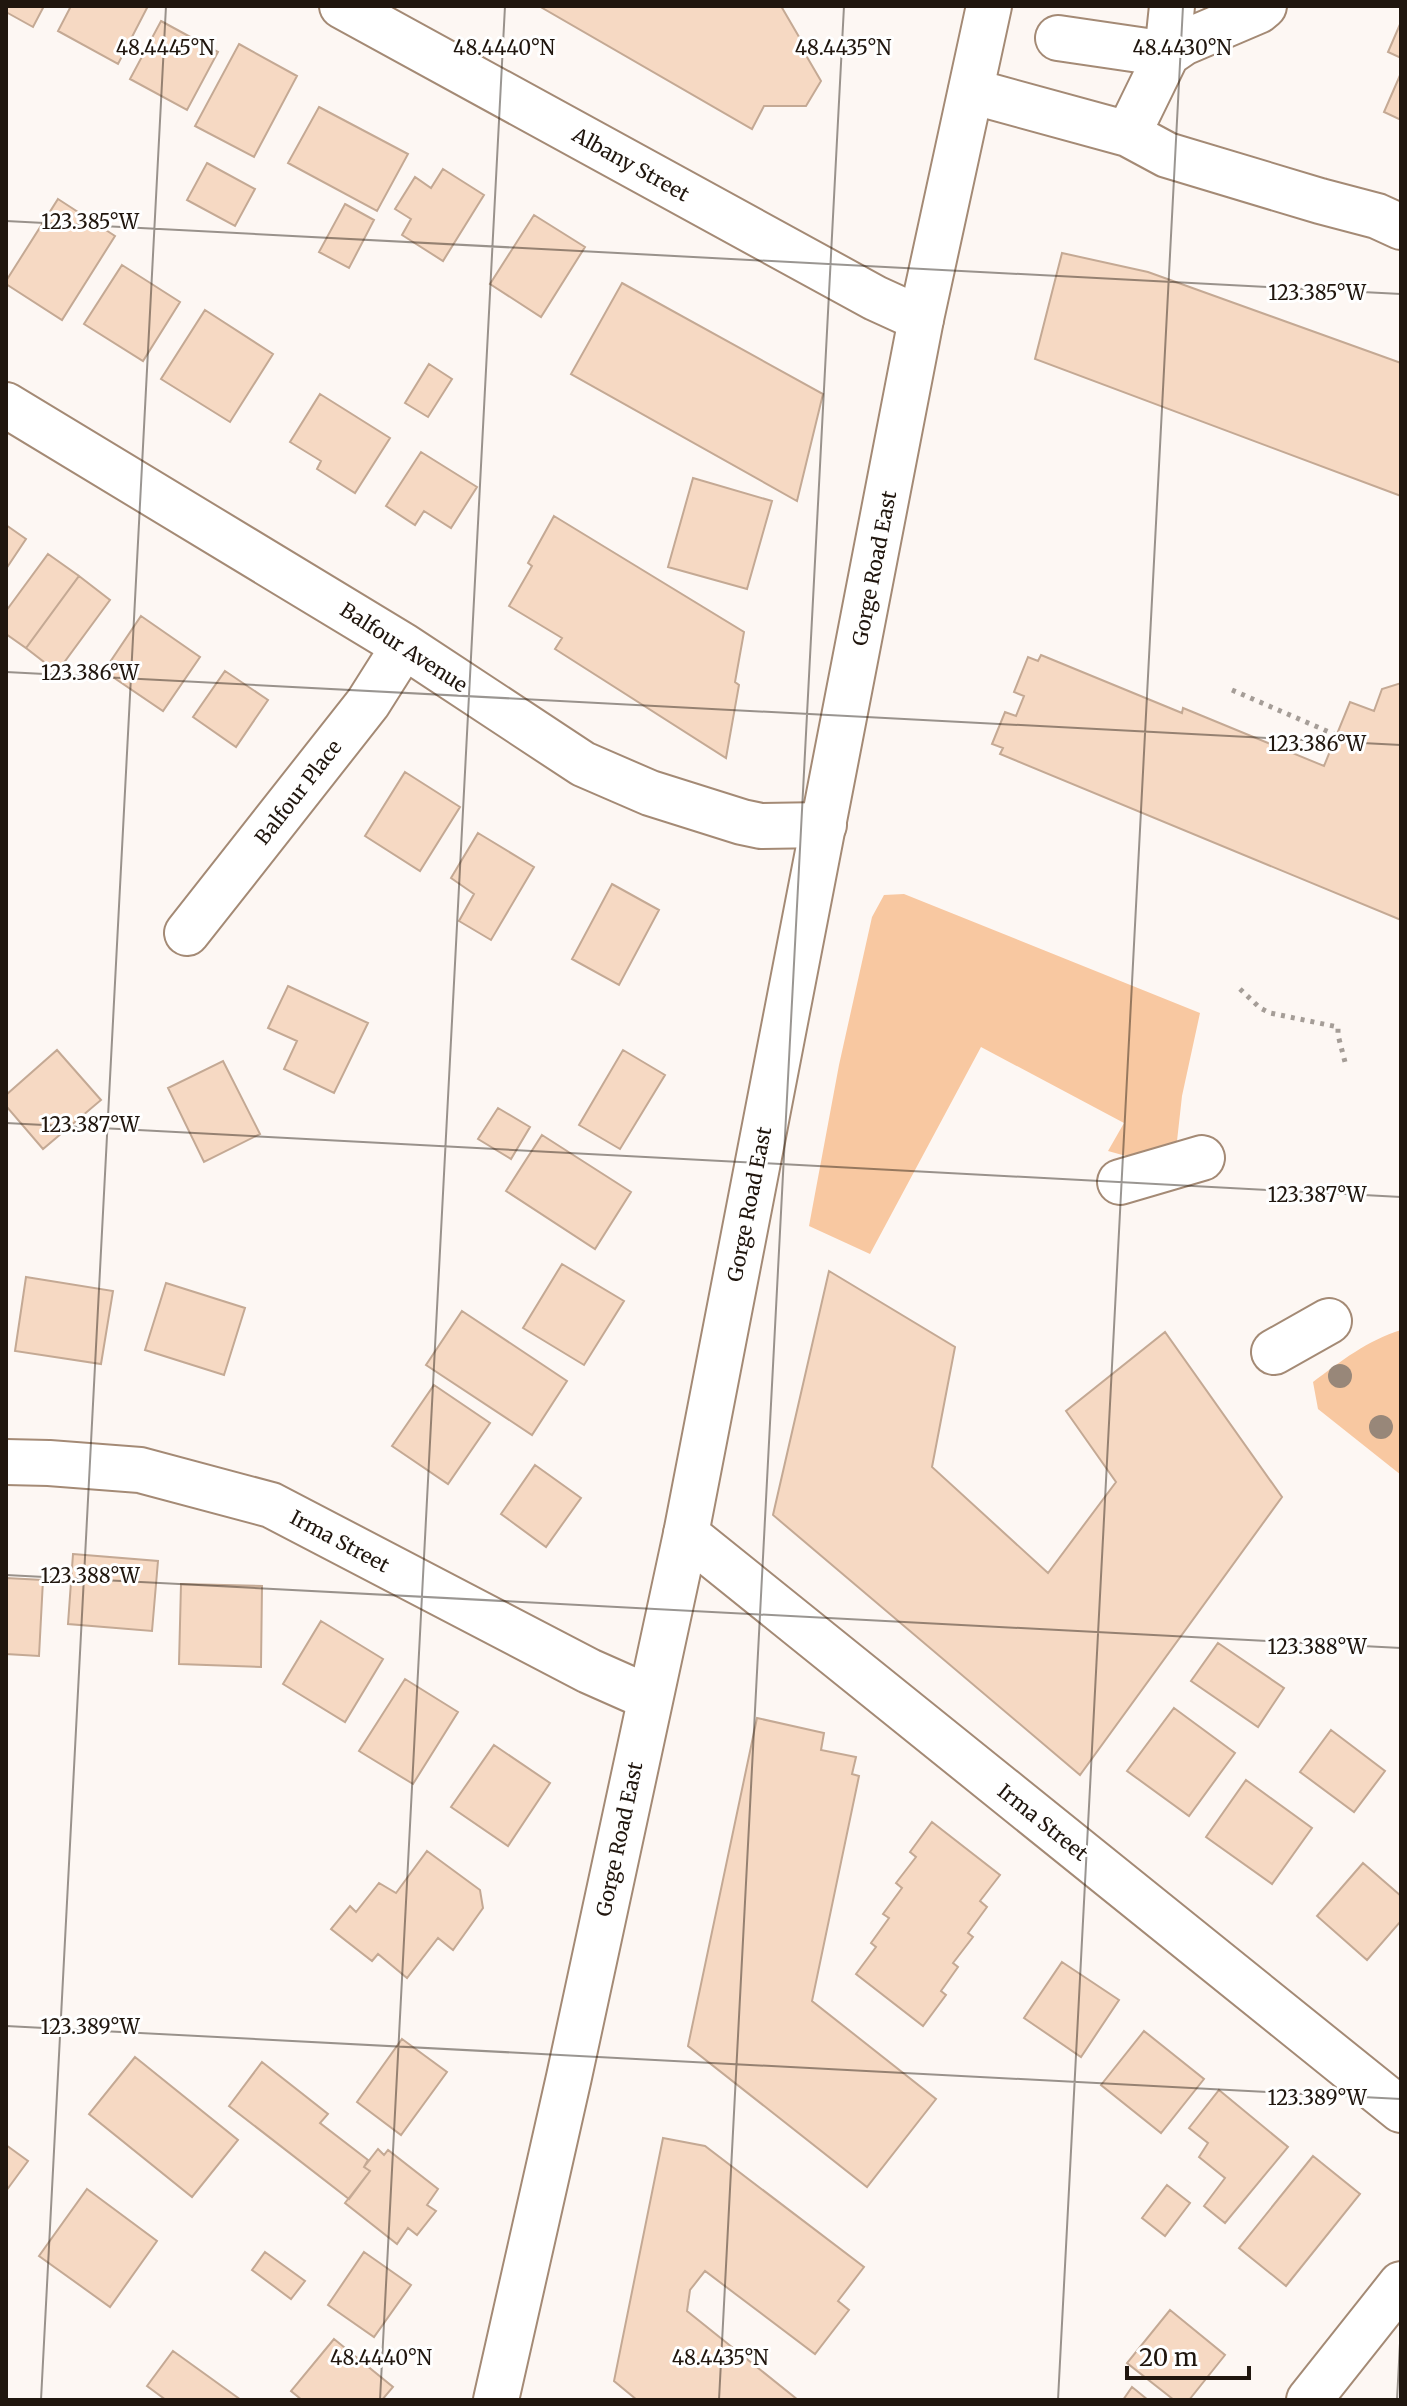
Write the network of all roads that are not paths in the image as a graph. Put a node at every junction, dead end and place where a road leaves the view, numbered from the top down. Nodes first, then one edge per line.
1 (342, 6) edge
2 (989, 6) edge
3 (1172, 6) edge
4 (1264, 6) edge
5 (1058, 38) dead end
6 (1167, 54) junction
7 (971, 91) junction
8 (1128, 134) junction
9 (1401, 227) edge
10 (921, 319) junction
11 (6, 405) edge
12 (404, 646) junction
13 (824, 825) junction
14 (187, 933) dead end
15 (1202, 1158) dead end
16 (1120, 1182) dead end
17 (1329, 1321) dead end
18 (1274, 1352) dead end
19 (6, 1462) edge
20 (686, 1534) junction
21 (650, 1698) junction
22 (1401, 2110) edge
23 (1401, 2284) edge
24 (496, 2400) edge
25 (1309, 2400) edge

1 - 10 street, Albany Street
2 - 7 street, Gorge Road East
3 - 6 street
4 - 6 street
5 - 6 street
6 - 8 street
7 - 8 street
7 - 10 street, Gorge Road East
8 - 9 street
10 - 13 street, Gorge Road East
11 - 12 street, Balfour Avenue
12 - 13 street, Balfour Avenue
12 - 14 street, Balfour Place
13 - 20 street, Gorge Road East
15 - 16 street
17 - 18 street
19 - 21 street, Irma Street
20 - 21 street, Gorge Road East
20 - 22 street, Irma Street
21 - 24 street, Gorge Road East
23 - 25 street

